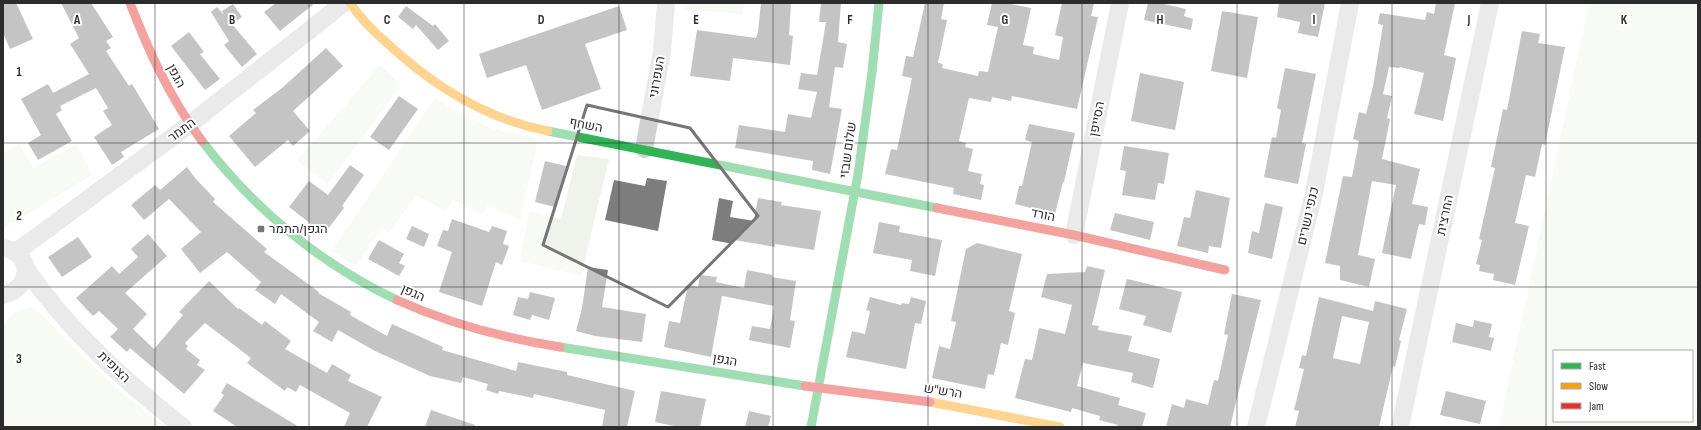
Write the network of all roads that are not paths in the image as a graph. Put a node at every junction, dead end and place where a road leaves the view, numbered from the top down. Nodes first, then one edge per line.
1 (130, 3) edge
2 (344, 3) edge
3 (350, 3) edge
4 (666, 3) edge
5 (879, 3) edge
6 (1120, 3) edge
7 (1350, 3) edge
8 (1490, 3) edge
9 (190, 124) junction
10 (644, 149) junction
11 (855, 190) junction
12 (1074, 235) junction
13 (7, 249) edge
14 (26, 269) junction
15 (1225, 270) dead end
16 (8, 294) edge
17 (835, 300) junction
18 (50, 302) junction
19 (809, 382) junction
20 (821, 387) junction
21 (183, 427) edge
22 (811, 427) edge
23 (1060, 427) edge
24 (1256, 427) edge
25 (1400, 427) edge

1 - 9 street, הגפן
2 - 9 street, התמר
3 - 10 street, השחף
4 - 10 street, העפרוני
5 - 11 street, שלום שבזי
6 - 12 street, הסייפן
7 - 24 street, כנפי נשרים
8 - 25 street, החרצית
9 - 13 street, התמר
9 - 19 street, הגפן
10 - 11 street, השחף
11 - 12 street, הורד
11 - 17 street, שלום שבזי
12 - 15 street, הורד
13 - 14 street, הצופית
14 - 16 street
14 - 18 street, הצופית
16 - 18 street, הצופית
17 - 19 street, שלום שבזי
17 - 20 street, שלום שבזי
18 - 21 street, הצופית
19 - 20 street, הגפן
20 - 22 street, שלום שבזי
20 - 23 street, הרש''ש

